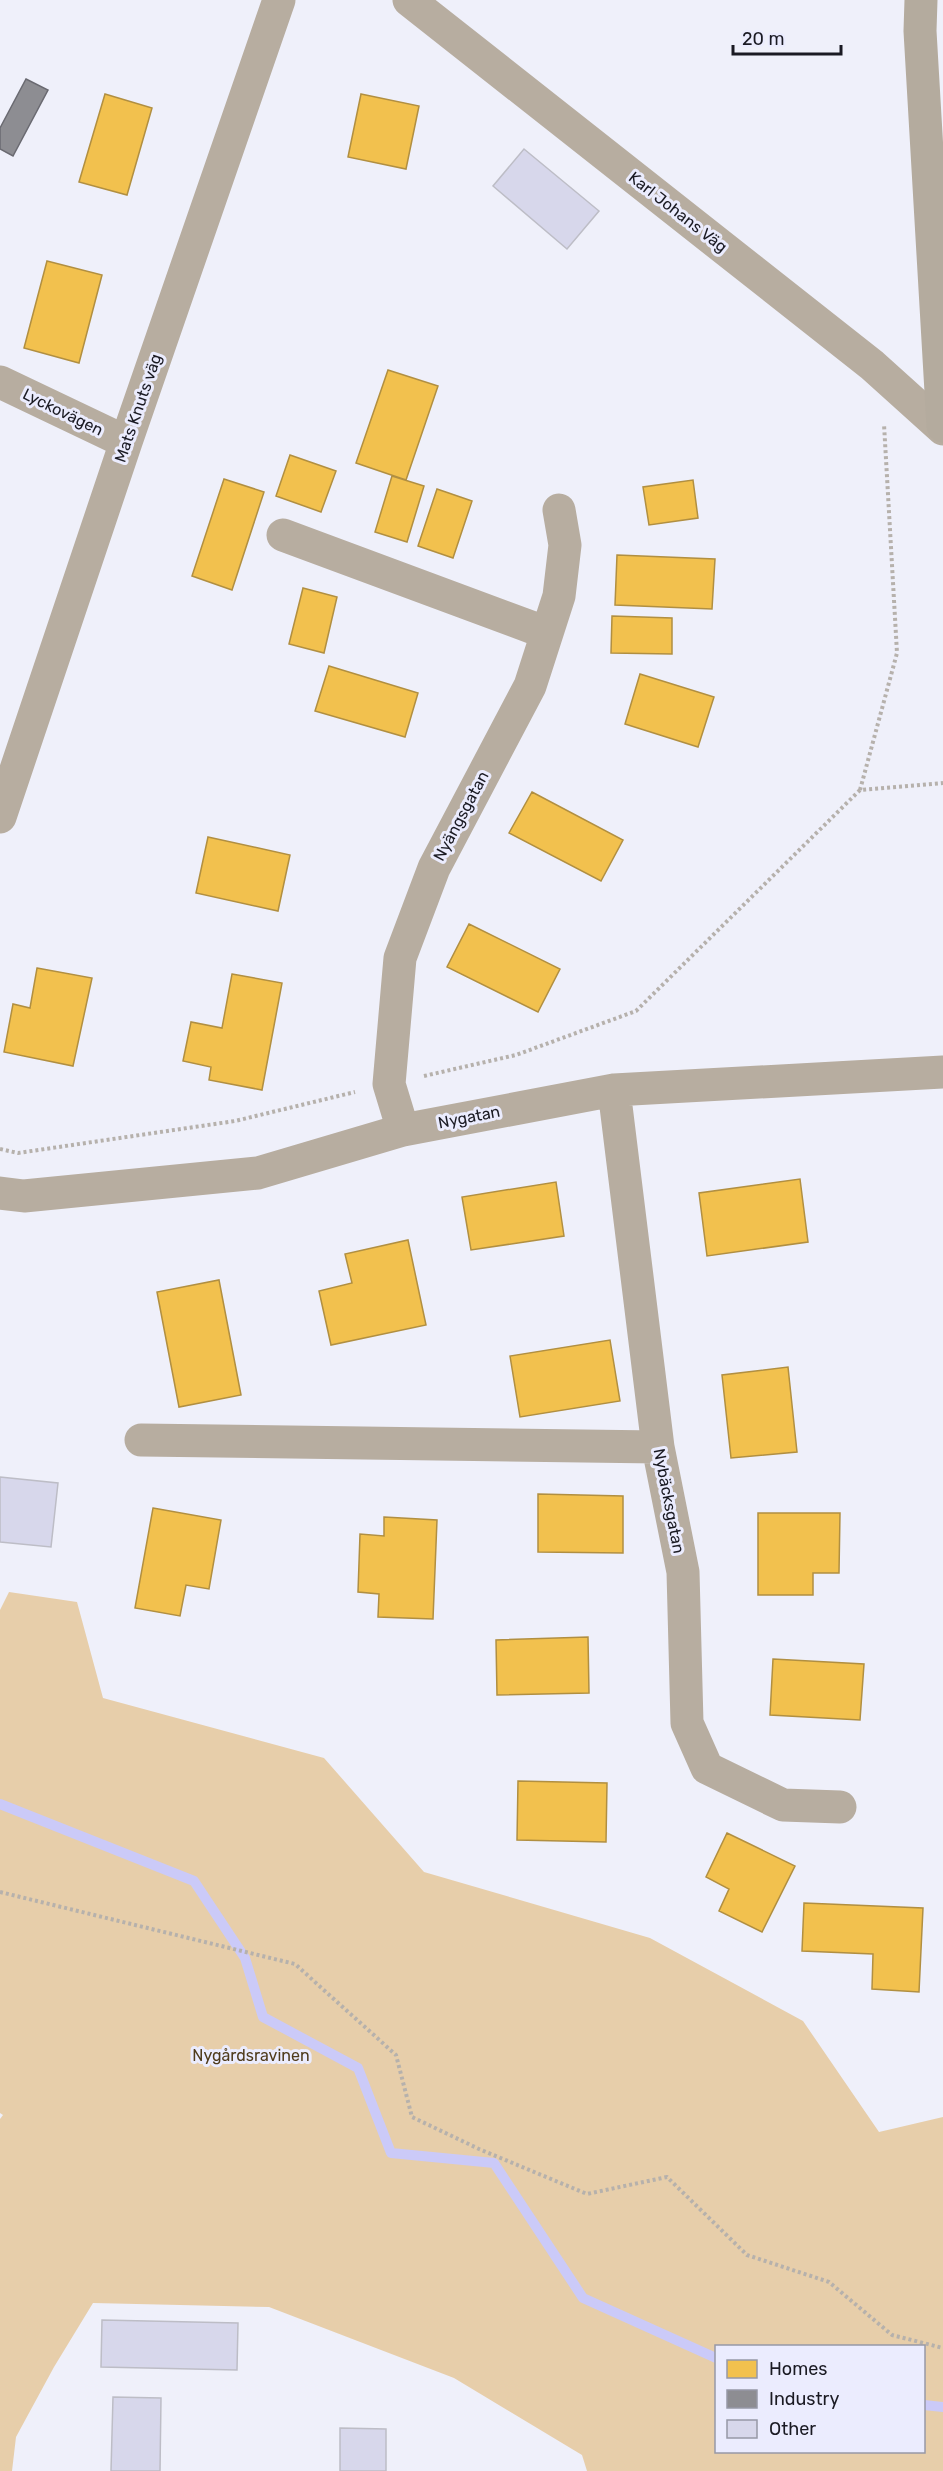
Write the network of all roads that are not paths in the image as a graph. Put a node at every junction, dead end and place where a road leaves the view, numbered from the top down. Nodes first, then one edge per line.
1 (279, 0) edge
2 (409, 0) edge
3 (921, 0) edge
4 (0, 382) edge
5 (943, 427) edge
6 (126, 442) junction
7 (559, 510) dead end
8 (283, 535) dead end
9 (547, 633) junction
10 (0, 817) edge
11 (943, 1072) edge
12 (614, 1090) junction
13 (403, 1130) junction
14 (0, 1193) edge
15 (141, 1440) dead end
16 (658, 1447) junction
17 (840, 1807) dead end

1 - 6 street, Mats Knuts väg
2 - 5 street, Karl Johans Väg
3 - 5 street
4 - 6 street, Lyckovägen
6 - 10 street, Mats Knuts väg
7 - 9 street, Nyängsgatan
8 - 9 street
9 - 13 street, Nyängsgatan
11 - 12 street, Nygatan
12 - 13 street, Nygatan
12 - 16 street, Nybäcksgatan
13 - 14 street, Nygatan
15 - 16 street
16 - 17 street, Nybäcksgatan

